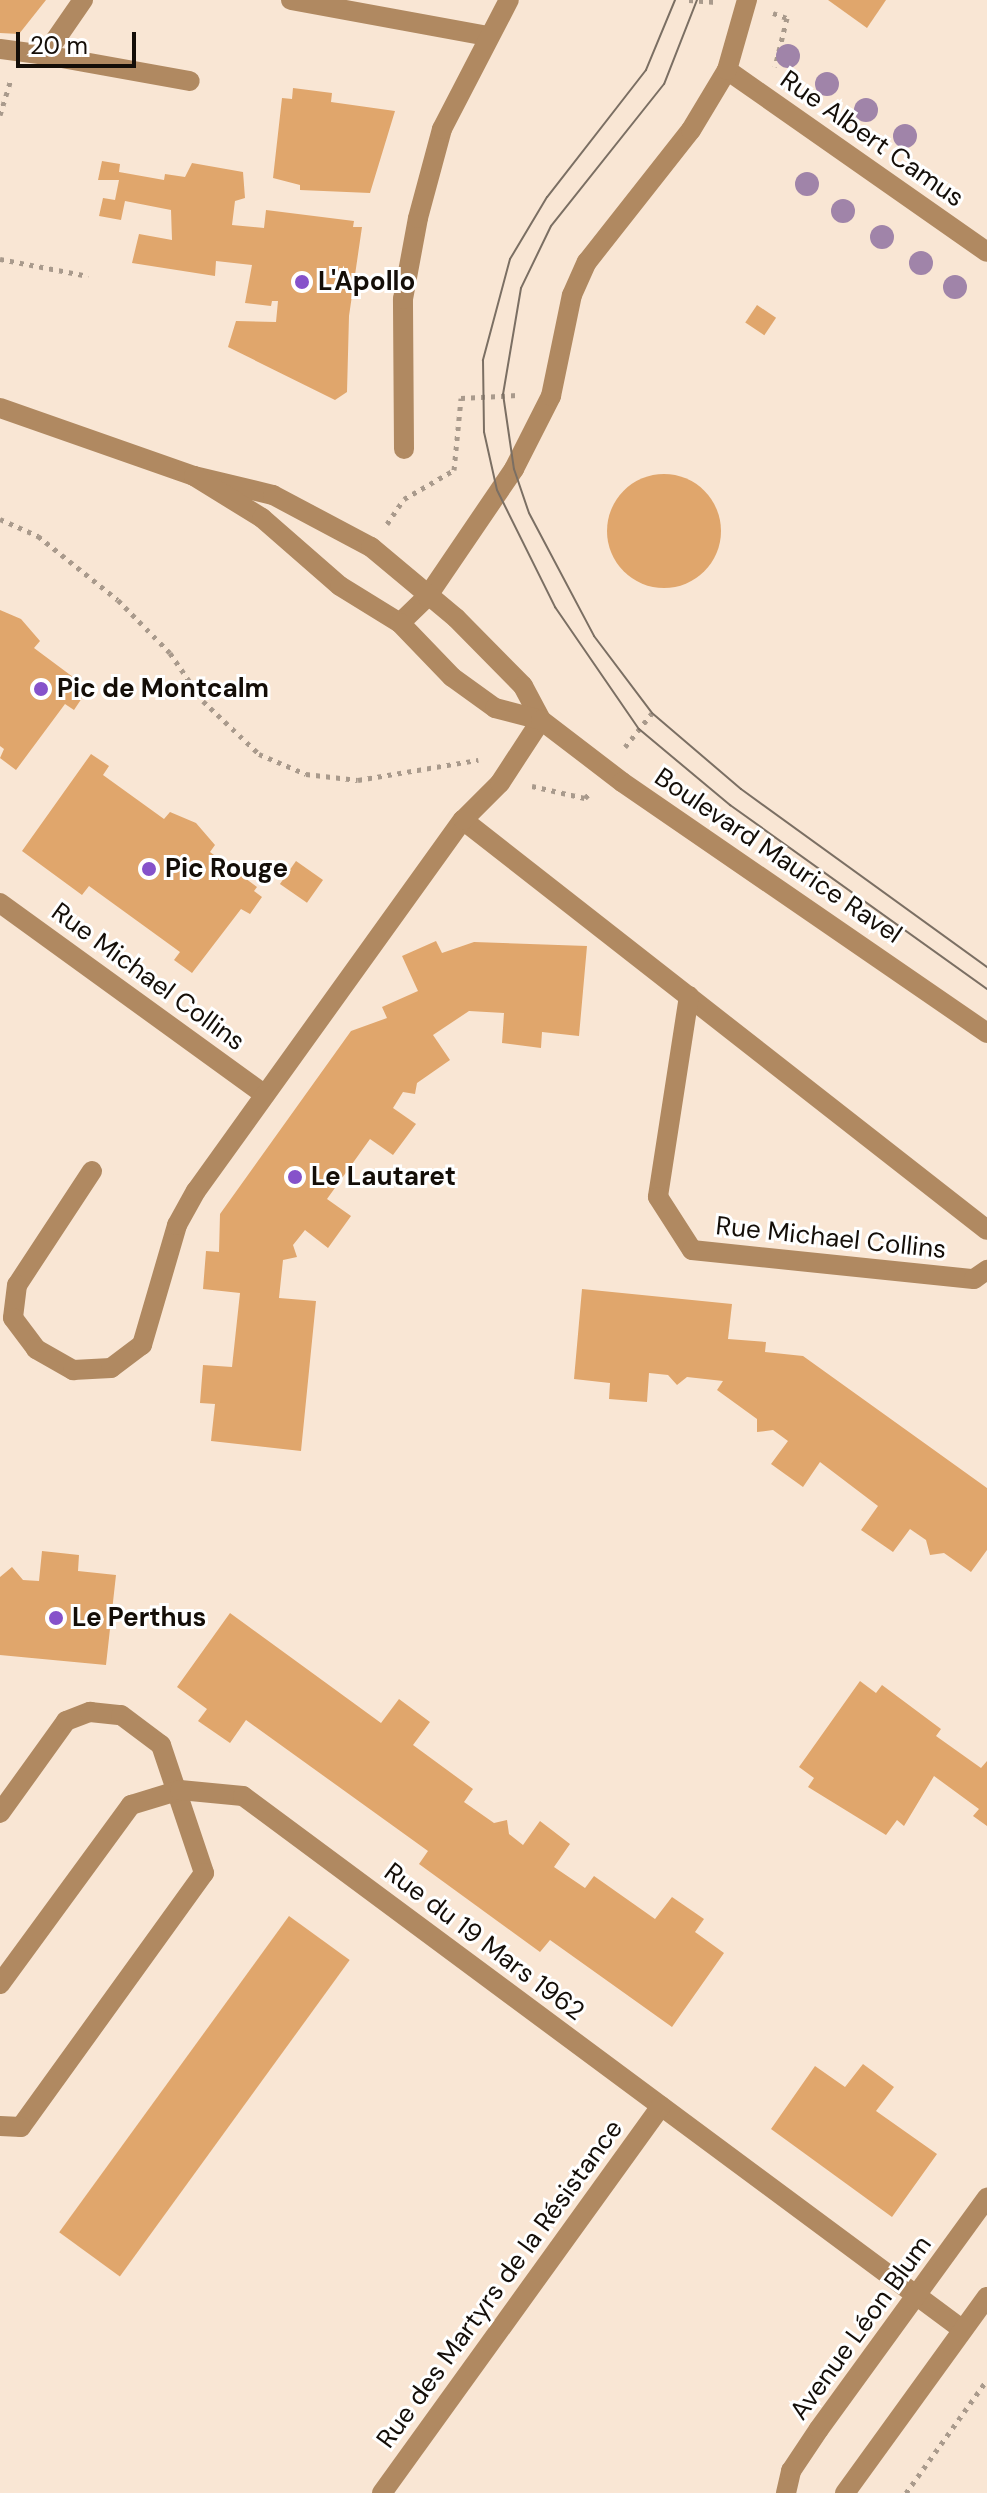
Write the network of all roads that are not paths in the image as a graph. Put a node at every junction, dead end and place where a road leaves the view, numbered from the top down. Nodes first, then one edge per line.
1 (83, 0) edge
2 (291, 0) edge
3 (509, 0) edge
4 (747, 0) edge
5 (487, 36) junction
6 (0, 49) edge
7 (45, 55) junction
8 (727, 70) junction
9 (190, 81) dead end
10 (987, 252) edge
11 (0, 408) edge
12 (404, 449) dead end
13 (194, 476) junction
14 (427, 597) junction
15 (400, 623) junction
16 (541, 720) junction
17 (463, 820) junction
18 (0, 903) edge
19 (689, 996) junction
20 (987, 1033) edge
21 (265, 1095) junction
22 (92, 1171) dead end
23 (987, 1230) edge
24 (987, 1270) edge
25 (180, 1790) junction
26 (0, 1813) edge
27 (0, 1984) edge
28 (661, 2106) junction
29 (0, 2126) edge
30 (987, 2198) edge
31 (916, 2296) junction
32 (987, 2297) edge
33 (963, 2330) junction
34 (382, 2493) edge
35 (786, 2493) edge
36 (845, 2493) edge

1 - 7 street
2 - 5 street
3 - 5 street
4 - 8 street
5 - 12 street
6 - 7 street
7 - 9 street
8 - 10 street, Rue Albert Camus
8 - 14 street
11 - 13 street, Boulevard Maurice Ravel
13 - 14 street, Boulevard Maurice Ravel
13 - 15 street, Boulevard Maurice Ravel
14 - 15 street
14 - 16 street, Boulevard Maurice Ravel
15 - 16 street, Boulevard Maurice Ravel
16 - 17 street
16 - 20 street, Boulevard Maurice Ravel
17 - 19 street, Rue Michael Collins
17 - 21 street
18 - 21 street, Rue Michael Collins
19 - 23 street, Rue Michael Collins
19 - 24 street, Rue Michael Collins
21 - 22 street
25 - 26 street
25 - 27 street, Rue du 19 Mars 1962
25 - 28 street, Rue du 19 Mars 1962
25 - 29 street
28 - 31 street, Rue du 19 Mars 1962
28 - 34 street, Rue des Martyrs de la Résistance
30 - 31 street, Avenue Léon Blum
31 - 33 street, Rue du 19 Mars 1962
31 - 35 street, Avenue Léon Blum
32 - 33 street
33 - 36 street

